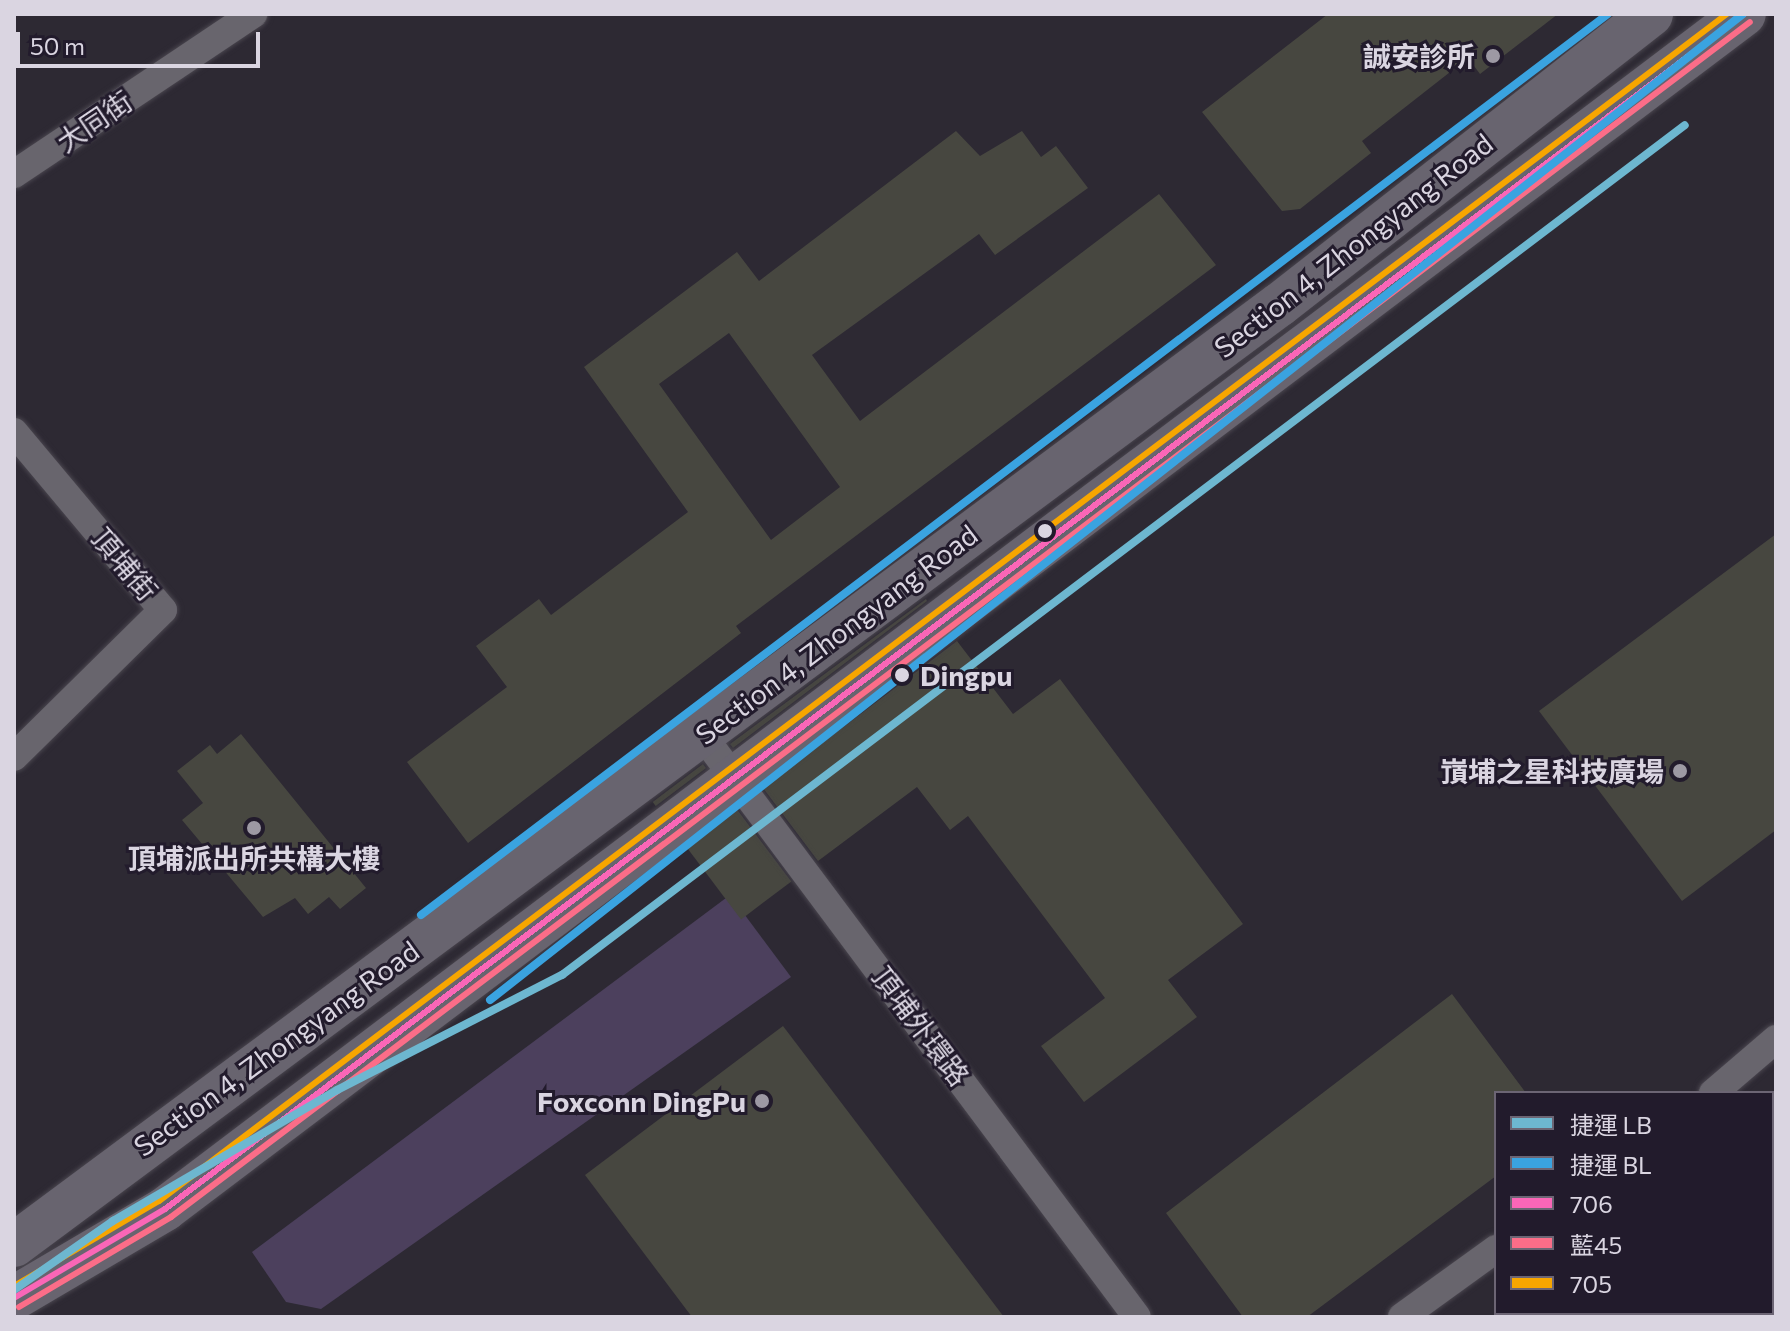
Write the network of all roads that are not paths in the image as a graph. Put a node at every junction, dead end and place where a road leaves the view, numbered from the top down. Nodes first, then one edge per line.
1 (253, 14) edge
2 (1651, 14) edge
3 (1744, 14) edge
4 (14, 174) edge
5 (17, 443) edge
6 (703, 736) junction
7 (14, 757) edge
8 (733, 773) junction
9 (1776, 1039) edge
10 (1715, 1091) edge
11 (14, 1245) edge
12 (1494, 1250) edge
13 (14, 1298) edge
14 (1137, 1317) edge
15 (1402, 1317) edge

1 - 4 street, 大同街
2 - 6 main road, Section 4, Zhongyang Road
3 - 8 main road, Section 4, Zhongyang Road
5 - 7 street, 頂埔街
6 - 8 street, 頂埔外環路
6 - 11 main road, Section 4, Zhongyang Road
8 - 13 main road, Section 4, Zhongyang Road
8 - 14 street, 頂埔外環路
9 - 10 street
12 - 15 street

